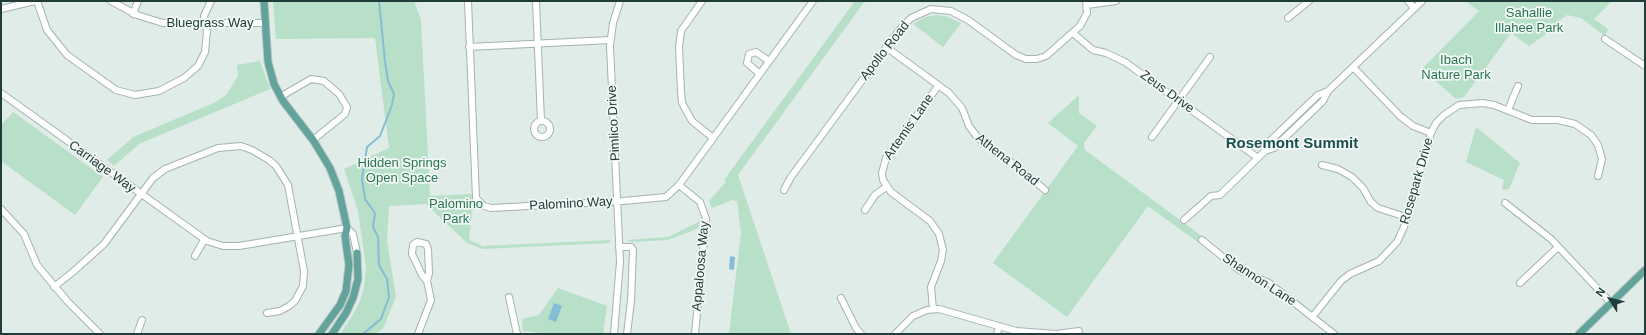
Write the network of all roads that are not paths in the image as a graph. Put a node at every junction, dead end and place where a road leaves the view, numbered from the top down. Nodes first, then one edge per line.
1 (36, 1) edge
2 (111, 1) edge
3 (138, 1) edge
4 (211, 1) edge
5 (264, 1) edge
6 (468, 1) edge
7 (536, 1) edge
8 (620, 1) edge
9 (702, 1) edge
10 (813, 1) edge
11 (1116, 1) edge
12 (1309, 1) edge
13 (1408, 1) edge
14 (1422, 1) edge
15 (1087, 3) edge
16 (937, 5) edge
17 (1, 8) edge
18 (1414, 8) junction
19 (133, 14) junction
20 (1288, 18) dead end
21 (265, 23) junction
22 (205, 24) junction
23 (1073, 32) junction
24 (1605, 39) dead end
25 (610, 40) junction
26 (538, 44) junction
27 (469, 47) junction
28 (886, 48) junction
29 (1210, 57) dead end
30 (769, 61) junction
31 (1645, 66) edge
32 (1353, 67) junction
33 (760, 74) junction
34 (938, 86) junction
35 (1518, 86) dead end
36 (1, 93) edge
37 (280, 97) junction
38 (1179, 100) junction
39 (1508, 110) junction
40 (541, 121) dead end
41 (1431, 133) junction
42 (1152, 136) dead end
43 (713, 138) junction
44 (313, 140) junction
45 (1258, 158) junction
46 (1322, 165) dead end
47 (1598, 176) dead end
48 (679, 185) junction
49 (886, 187) junction
50 (784, 190) dead end
51 (1045, 190) dead end
52 (140, 194) junction
53 (618, 202) junction
54 (1505, 204) dead end
55 (1, 209) edge
56 (865, 210) dead end
57 (1406, 217) junction
58 (1184, 220) dead end
59 (347, 228) junction
60 (298, 236) junction
61 (204, 240) junction
62 (1202, 240) dead end
63 (619, 247) junction
64 (1558, 247) junction
65 (357, 253) joint
66 (195, 256) dead end
67 (1645, 270) edge
68 (428, 281) junction
69 (1520, 283) dead end
70 (54, 287) junction
71 (509, 297) dead end
72 (841, 298) dead end
73 (1611, 303) junction
74 (933, 309) junction
75 (267, 313) dead end
76 (1313, 316) junction
77 (142, 320) dead end
78 (999, 326) junction
79 (1079, 331) dead end
80 (1049, 333) edge
81 (100, 334) edge
82 (137, 334) edge
83 (320, 334) edge
84 (332, 334) edge
85 (418, 334) edge
86 (517, 334) edge
87 (614, 334) edge
88 (627, 334) edge
89 (695, 334) edge
90 (862, 334) edge
91 (895, 334) edge
92 (997, 334) edge
93 (1334, 334) edge
94 (1579, 334) edge

1 - 17 street
1 - 22 street
2 - 19 street, Bluegrass Way
3 - 19 street
4 - 22 street
5 - 21 main road
6 - 27 street, Palomino Way
7 - 26 street
8 - 25 street, Pimlico Drive
9 - 43 street
10 - 30 street, Palomino Way
11 - 15 street
12 - 20 street
13 - 18 street
14 - 18 street
15 - 23 street, Apollo Road
16 - 23 street, Apollo Road
16 - 28 street, Apollo Road
18 - 32 street
19 - 22 street, Bluegrass Way
21 - 22 street, Bluegrass Way
21 - 37 main road
23 - 38 street, Zeus Drive
24 - 31 street
25 - 26 street
25 - 53 street, Pimlico Drive
26 - 27 street
26 - 40 street
27 - 53 street, Palomino Way
28 - 34 street, Athena Road
28 - 50 street, Apollo Road
29 - 38 street
30 - 33 street, Palomino Way
30 - 33 street
32 - 41 street
32 - 45 street
33 - 43 street, Palomino Way
34 - 49 street, Artemis Lane
34 - 51 street, Athena Road
35 - 39 street
36 - 52 street, Carriage Way
37 - 44 main road
37 - 44 street
38 - 42 street
38 - 45 street, Zeus Drive
39 - 41 street, Rosepark Drive
39 - 47 street, Rosepark Drive
41 - 57 street, Rosepark Drive
43 - 48 street, Palomino Way
44 - 59 main road
45 - 58 street
46 - 57 street
48 - 53 street, Palomino Way
48 - 89 street, Appaloosa Way
49 - 56 street
49 - 74 street
52 - 60 street
52 - 61 street, Carriage Way
52 - 70 street
53 - 63 street, Pimlico Drive
54 - 64 street
55 - 70 street
57 - 76 street, Rosepark Drive
59 - 60 street, Carriage Way
59 - 65 street
59 - 83 main road
60 - 61 street, Carriage Way
60 - 75 street
61 - 66 street
62 - 76 street, Shannon Lane
63 - 87 street, Pimlico Drive
63 - 88 street
64 - 69 street
64 - 73 street
65 - 84 main road
67 - 73 main road
68 - 68 street
68 - 85 street
70 - 81 street
71 - 86 street
72 - 90 street
73 - 94 main road
74 - 78 street
74 - 91 street
76 - 93 street, Shannon Lane
77 - 82 street
78 - 80 street
78 - 92 street
79 - 80 street

